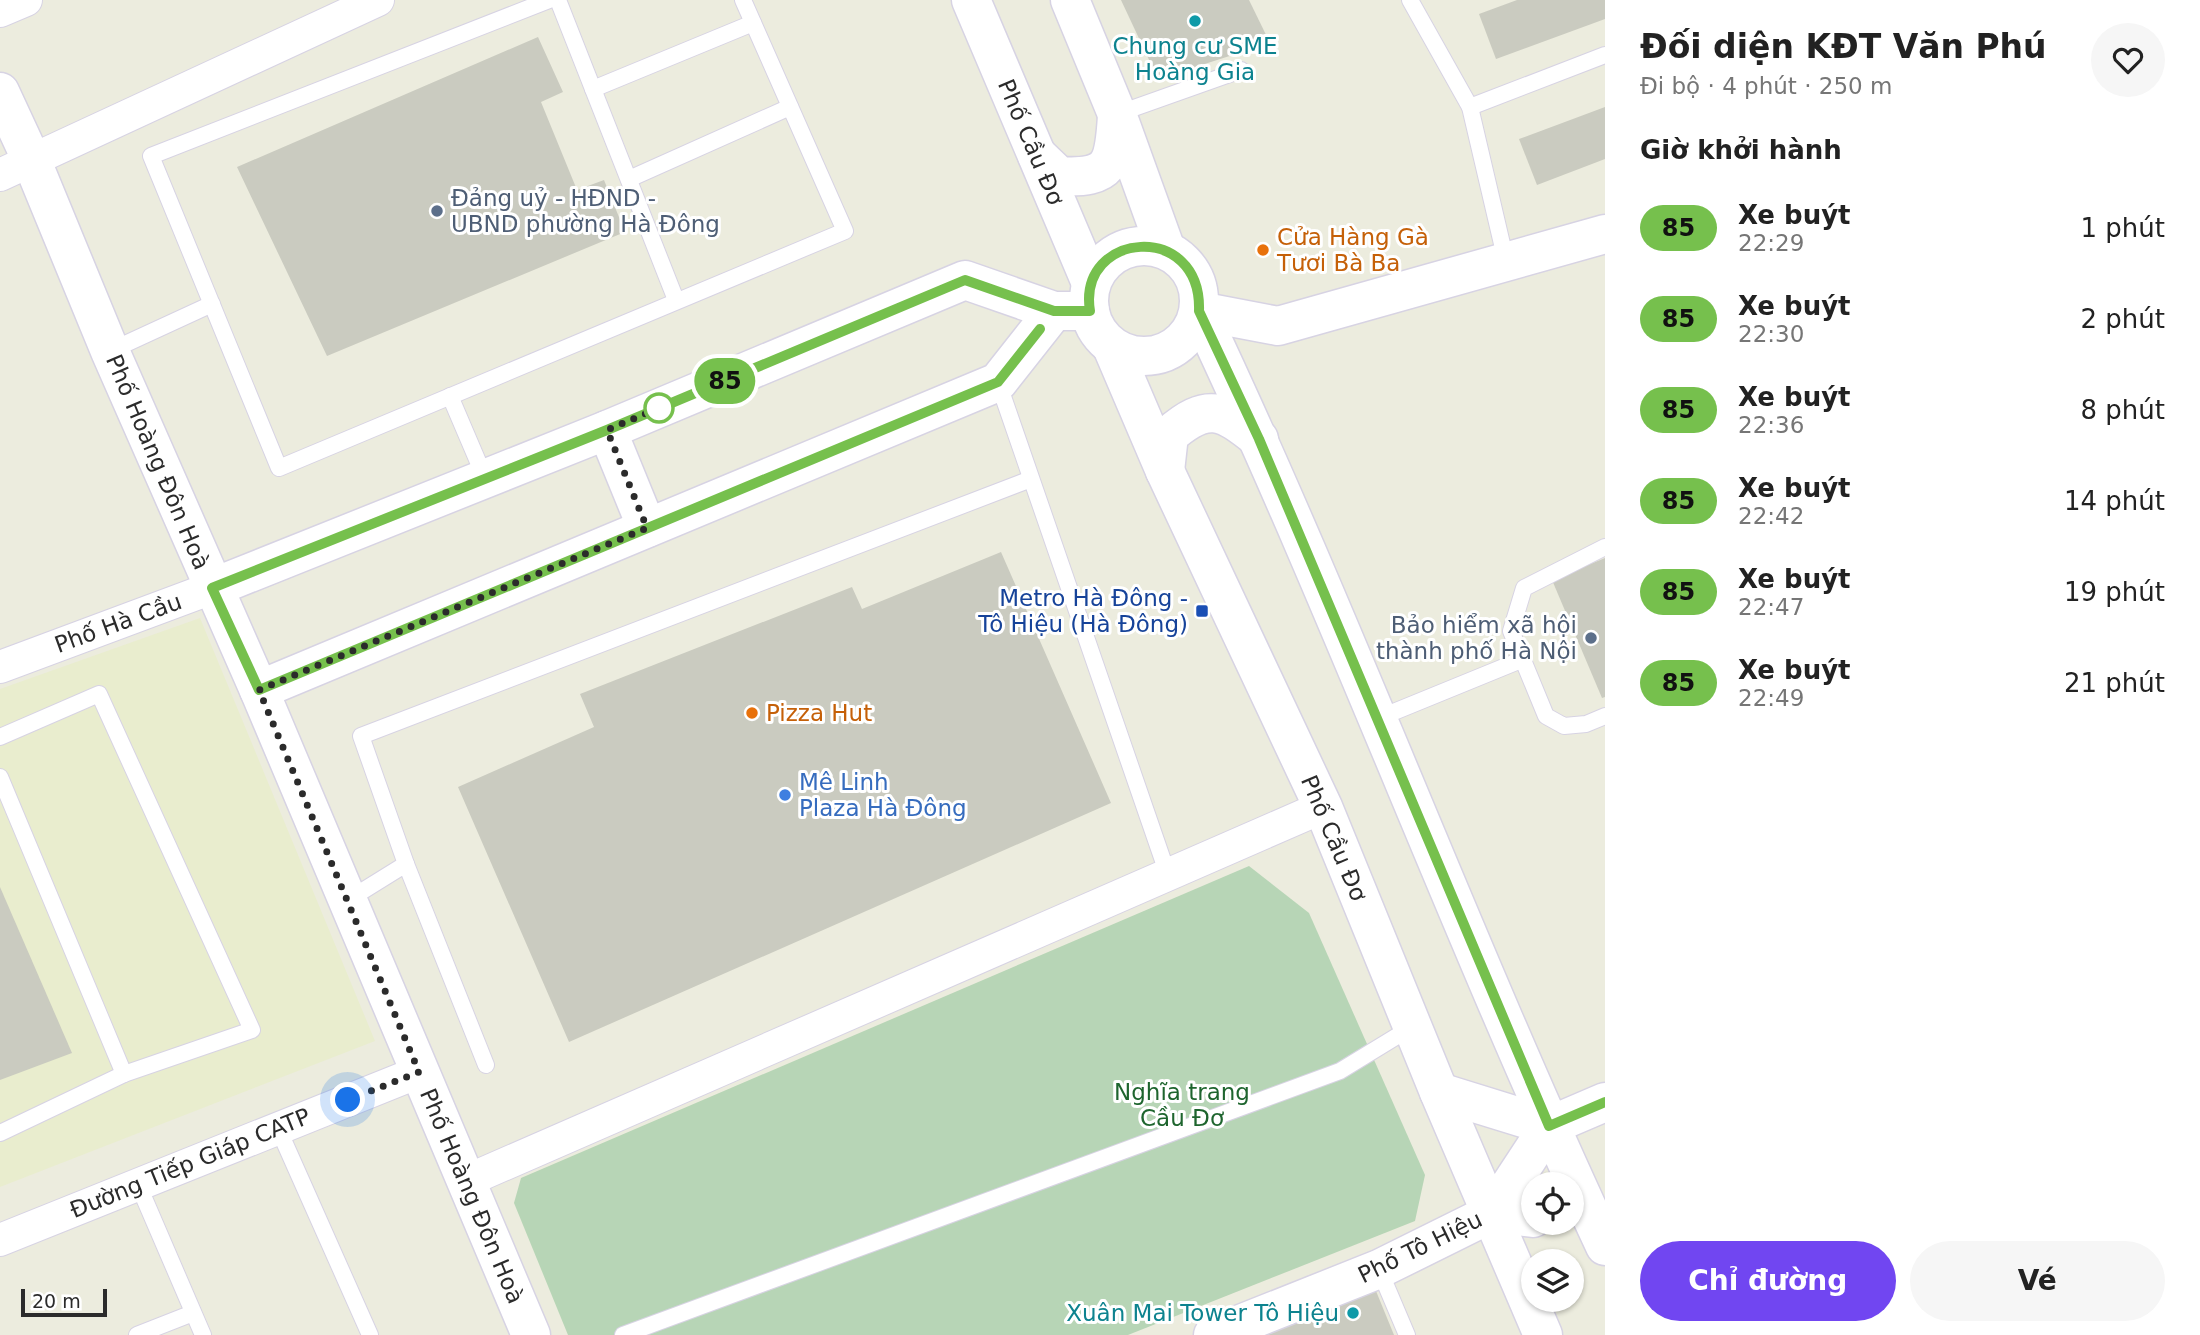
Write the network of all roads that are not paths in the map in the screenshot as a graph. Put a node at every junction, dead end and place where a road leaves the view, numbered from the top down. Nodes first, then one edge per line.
1 (26, 0) edge
2 (378, 0) edge
3 (549, 0) edge
4 (558, 0) edge
5 (743, 0) edge
6 (971, 0) edge
7 (1070, 0) edge
8 (1412, 1) edge
9 (0, 11) edge
10 (753, 23) junction
11 (1605, 55) edge
12 (1241, 69) dead end
13 (593, 89) junction
14 (0, 92) edge
15 (790, 107) junction
16 (1470, 107) junction
17 (1117, 114) junction
18 (1037, 155) junction
19 (16, 167) edge
20 (628, 179) junction
21 (1605, 234) edge
22 (1166, 250) junction
23 (1506, 261) junction
24 (676, 300) junction
25 (1078, 302) junction
26 (212, 304) junction
27 (1199, 311) junction
28 (1112, 347) junction
29 (110, 351) junction
30 (998, 382) junction
31 (450, 396) junction
32 (607, 430) junction
33 (1259, 439) junction
34 (1165, 471) junction
35 (485, 478) junction
36 (1031, 479) junction
37 (647, 528) junction
38 (1605, 547) edge
39 (212, 588) junction
40 (1521, 660) junction
41 (0, 667) edge
42 (259, 690) junction
43 (1605, 716) edge
44 (1379, 718) junction
45 (0, 737) edge
46 (0, 777) edge
47 (1324, 807) junction
48 (406, 864) junction
49 (1168, 875) junction
50 (346, 902) junction
51 (1412, 1027) junction
52 (486, 1065) dead end
53 (419, 1072) junction
54 (124, 1074) junction
55 (1439, 1092) junction
56 (1605, 1102) edge
57 (1549, 1126) junction
58 (278, 1128) junction
59 (0, 1133) edge
60 (466, 1181) junction
61 (138, 1184) junction
62 (1492, 1213) junction
63 (1521, 1217) edge
64 (1591, 1231) edge
65 (0, 1240) edge
66 (1379, 1269) junction
67 (193, 1313) junction
68 (137, 1335) edge
69 (203, 1335) edge
70 (370, 1335) edge
71 (531, 1335) edge
72 (623, 1335) edge
73 (1213, 1335) edge
74 (1407, 1335) edge
75 (1543, 1335) edge

1 - 9 street
2 - 19 street
3 - 26 lane
4 - 13 lane
5 - 10 lane
6 - 18 street, Phố Cầu Đơ
7 - 17 street
8 - 16 lane
10 - 13 lane
10 - 15 lane
11 - 16 lane
12 - 17 lane
13 - 20 lane
14 - 19 street, Phố Hoàng Đôn Hoà
15 - 20 lane
15 - 24 lane
16 - 23 lane
17 - 18 street
17 - 22 street
18 - 25 street, Phố Cầu Đơ
19 - 29 street, Phố Hoàng Đôn Hoà
20 - 24 lane
21 - 23 street
22 - 25 street
22 - 27 street
23 - 27 street
24 - 31 lane
25 - 28 street
25 - 30 street
25 - 32 street, Phố Hà Cầu
26 - 29 lane
26 - 31 lane
27 - 28 street
27 - 33 street
28 - 34 street, Phố Cầu Đơ
29 - 39 street, Phố Hoàng Đôn Hoà
30 - 36 lane
30 - 37 street
31 - 35 lane
32 - 35 street, Phố Hà Cầu
32 - 37 street
33 - 34 street
33 - 44 street
34 - 47 street, Phố Cầu Đơ
35 - 39 street, Phố Hà Cầu
36 - 48 lane
36 - 49 lane
37 - 42 street
38 - 40 lane
39 - 41 street, Phố Hà Cầu
39 - 42 street, Phố Hoàng Đôn Hoà
40 - 43 lane
40 - 44 lane
42 - 50 street, Phố Hoàng Đôn Hoà
44 - 57 street
45 - 54 lane
46 - 54 lane
47 - 49 street
47 - 51 street, Phố Cầu Đơ
48 - 50 lane
48 - 52 lane
49 - 60 street
50 - 53 street, Phố Hoàng Đôn Hoà
51 - 55 street, Phố Cầu Đơ
51 - 72 lane
53 - 58 street, Đường Tiếp Giáp CATP
53 - 60 street, Phố Hoàng Đôn Hoà
54 - 59 lane
55 - 57 street
55 - 62 street, Phố Cầu Đơ
56 - 57 street
57 - 62 street, Phố Tô Hiệu
57 - 64 street
58 - 61 street, Đường Tiếp Giáp CATP
58 - 70 lane
60 - 71 street, Phố Hoàng Đôn Hoà
61 - 65 street, Đường Tiếp Giáp CATP
61 - 67 lane
62 - 63 street
62 - 66 street, Phố Tô Hiệu
62 - 75 street, Phố Cầu Đơ
66 - 73 street, Phố Tô Hiệu
66 - 74 lane
67 - 68 lane
67 - 69 lane

